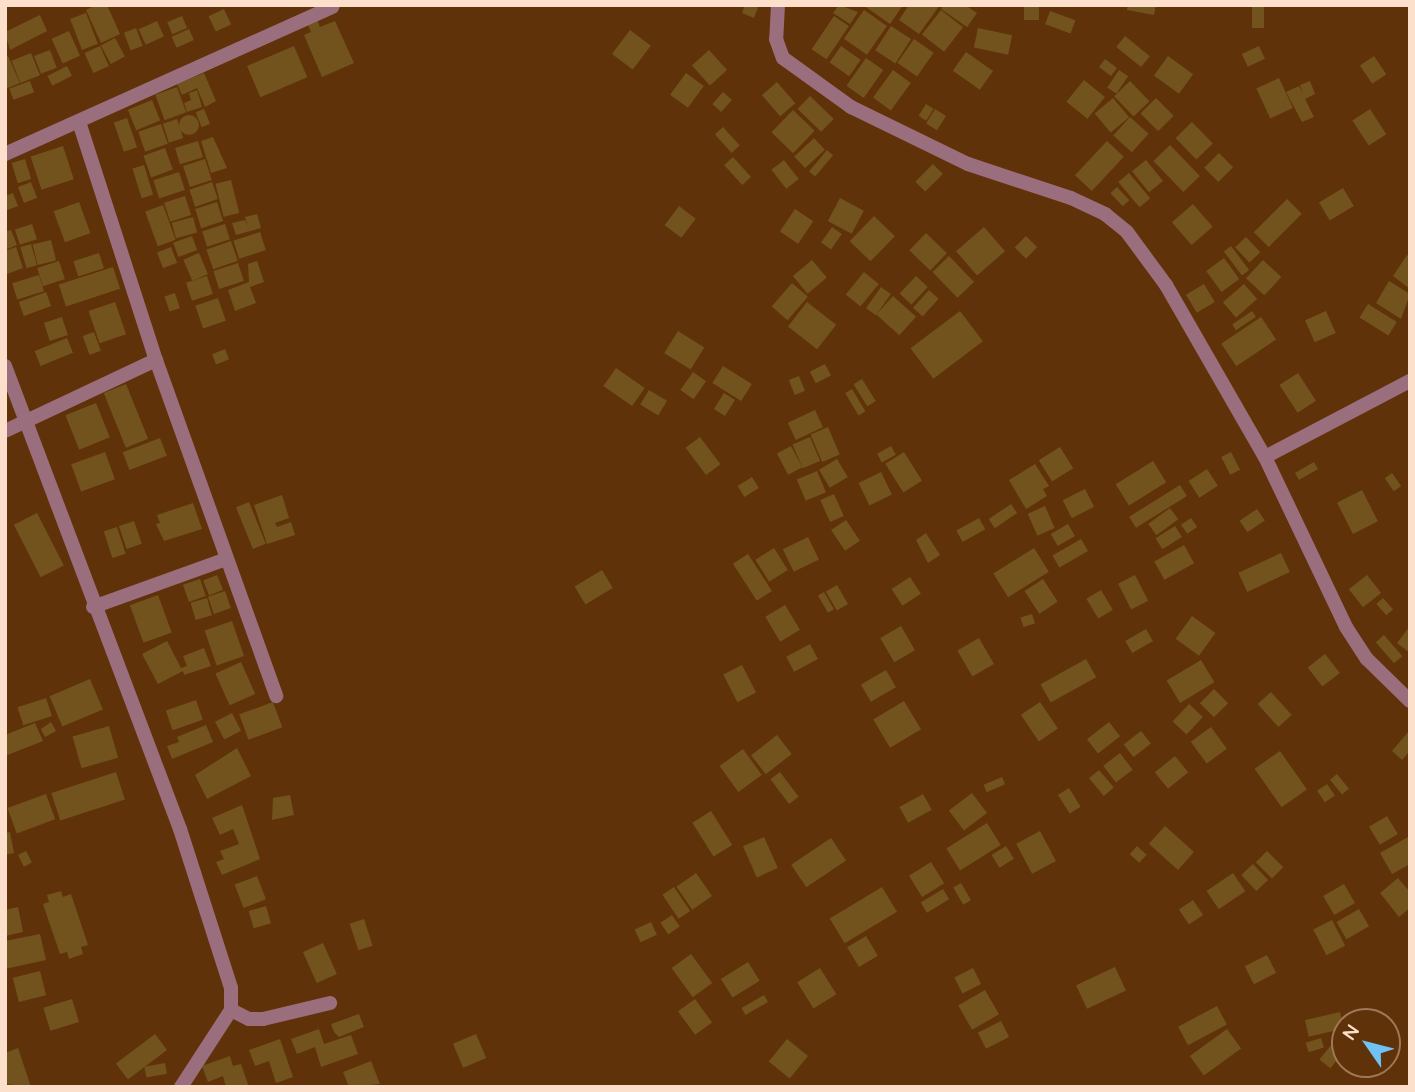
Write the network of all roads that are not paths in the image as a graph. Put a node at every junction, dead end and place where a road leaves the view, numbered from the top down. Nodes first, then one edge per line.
1 (778, 5) edge
2 (332, 7) dead end
3 (79, 122) junction
4 (5, 154) edge
5 (156, 360) junction
6 (5, 366) edge
7 (1410, 381) edge
8 (25, 423) junction
9 (5, 431) edge
10 (1265, 457) junction
11 (226, 559) junction
12 (93, 607) junction
13 (276, 696) dead end
14 (1410, 701) edge
15 (330, 1003) dead end
16 (230, 1010) junction
17 (181, 1087) edge

1 - 10 street
2 - 3 street
3 - 4 street
3 - 5 street
5 - 8 street
5 - 11 street
6 - 8 street
7 - 10 street
8 - 9 street
8 - 12 street
10 - 14 street
11 - 12 street
11 - 13 street
12 - 16 street
15 - 16 street
16 - 17 street

